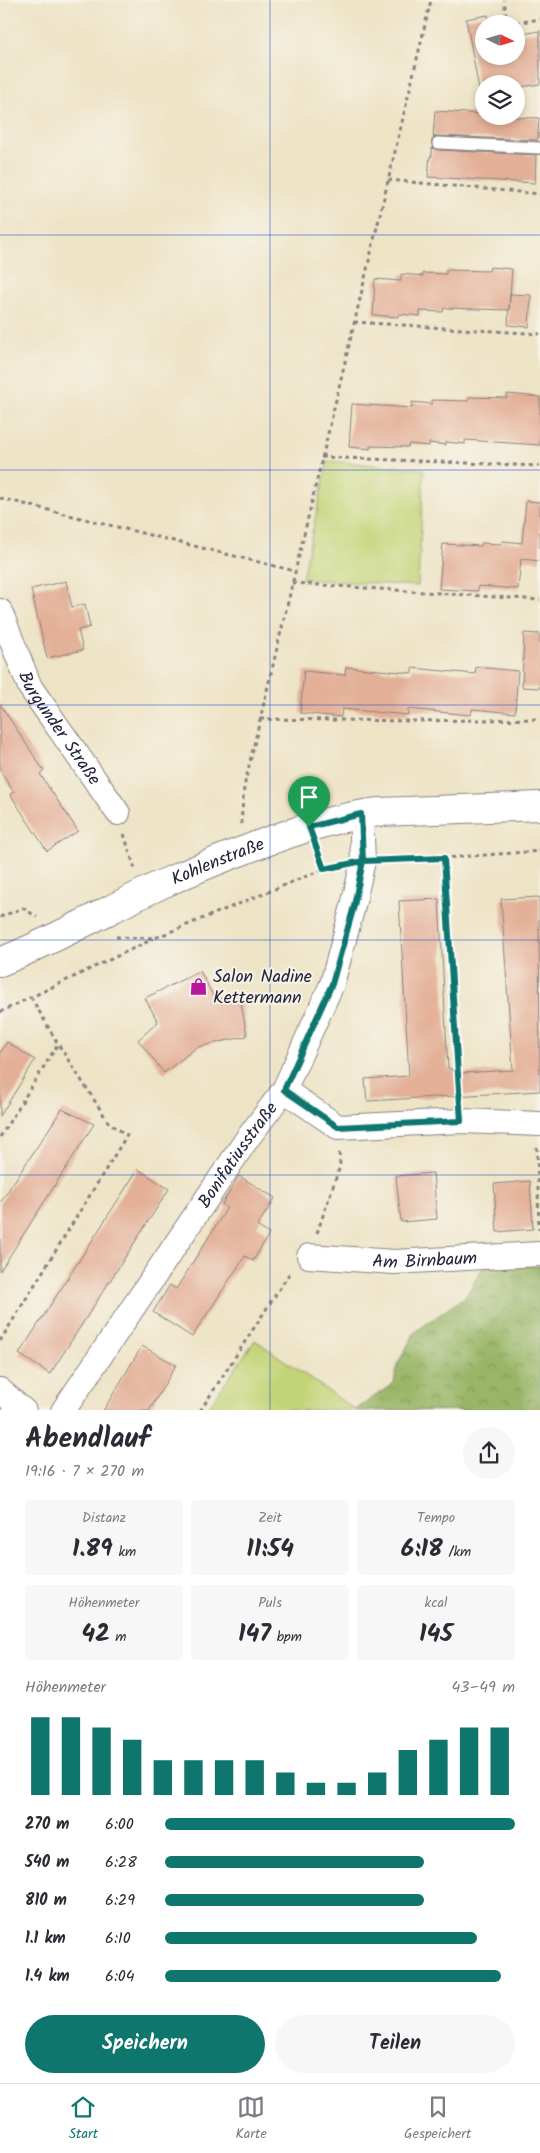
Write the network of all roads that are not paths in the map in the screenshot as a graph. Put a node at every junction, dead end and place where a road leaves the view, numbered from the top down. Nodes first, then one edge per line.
1 (438, 143) dead end
2 (540, 148) edge
3 (0, 611) edge
4 (540, 806) edge
5 (118, 813) road end
6 (361, 814) junction
7 (0, 962) edge
8 (284, 1090) junction
9 (538, 1124) edge
10 (540, 1254) edge
11 (309, 1256) road end
12 (0, 1390) edge
13 (24, 1410) edge
14 (63, 1410) edge

1 - 2 lane
3 - 5 street, Burgunder Straße
4 - 6 main road, Kohlenstraße
6 - 7 main road, Kohlenstraße
6 - 8 street, Bonifatiusstraße
8 - 9 street
8 - 14 street, Bonifatiusstraße
10 - 11 street, Am Birnbaum
12 - 13 street

